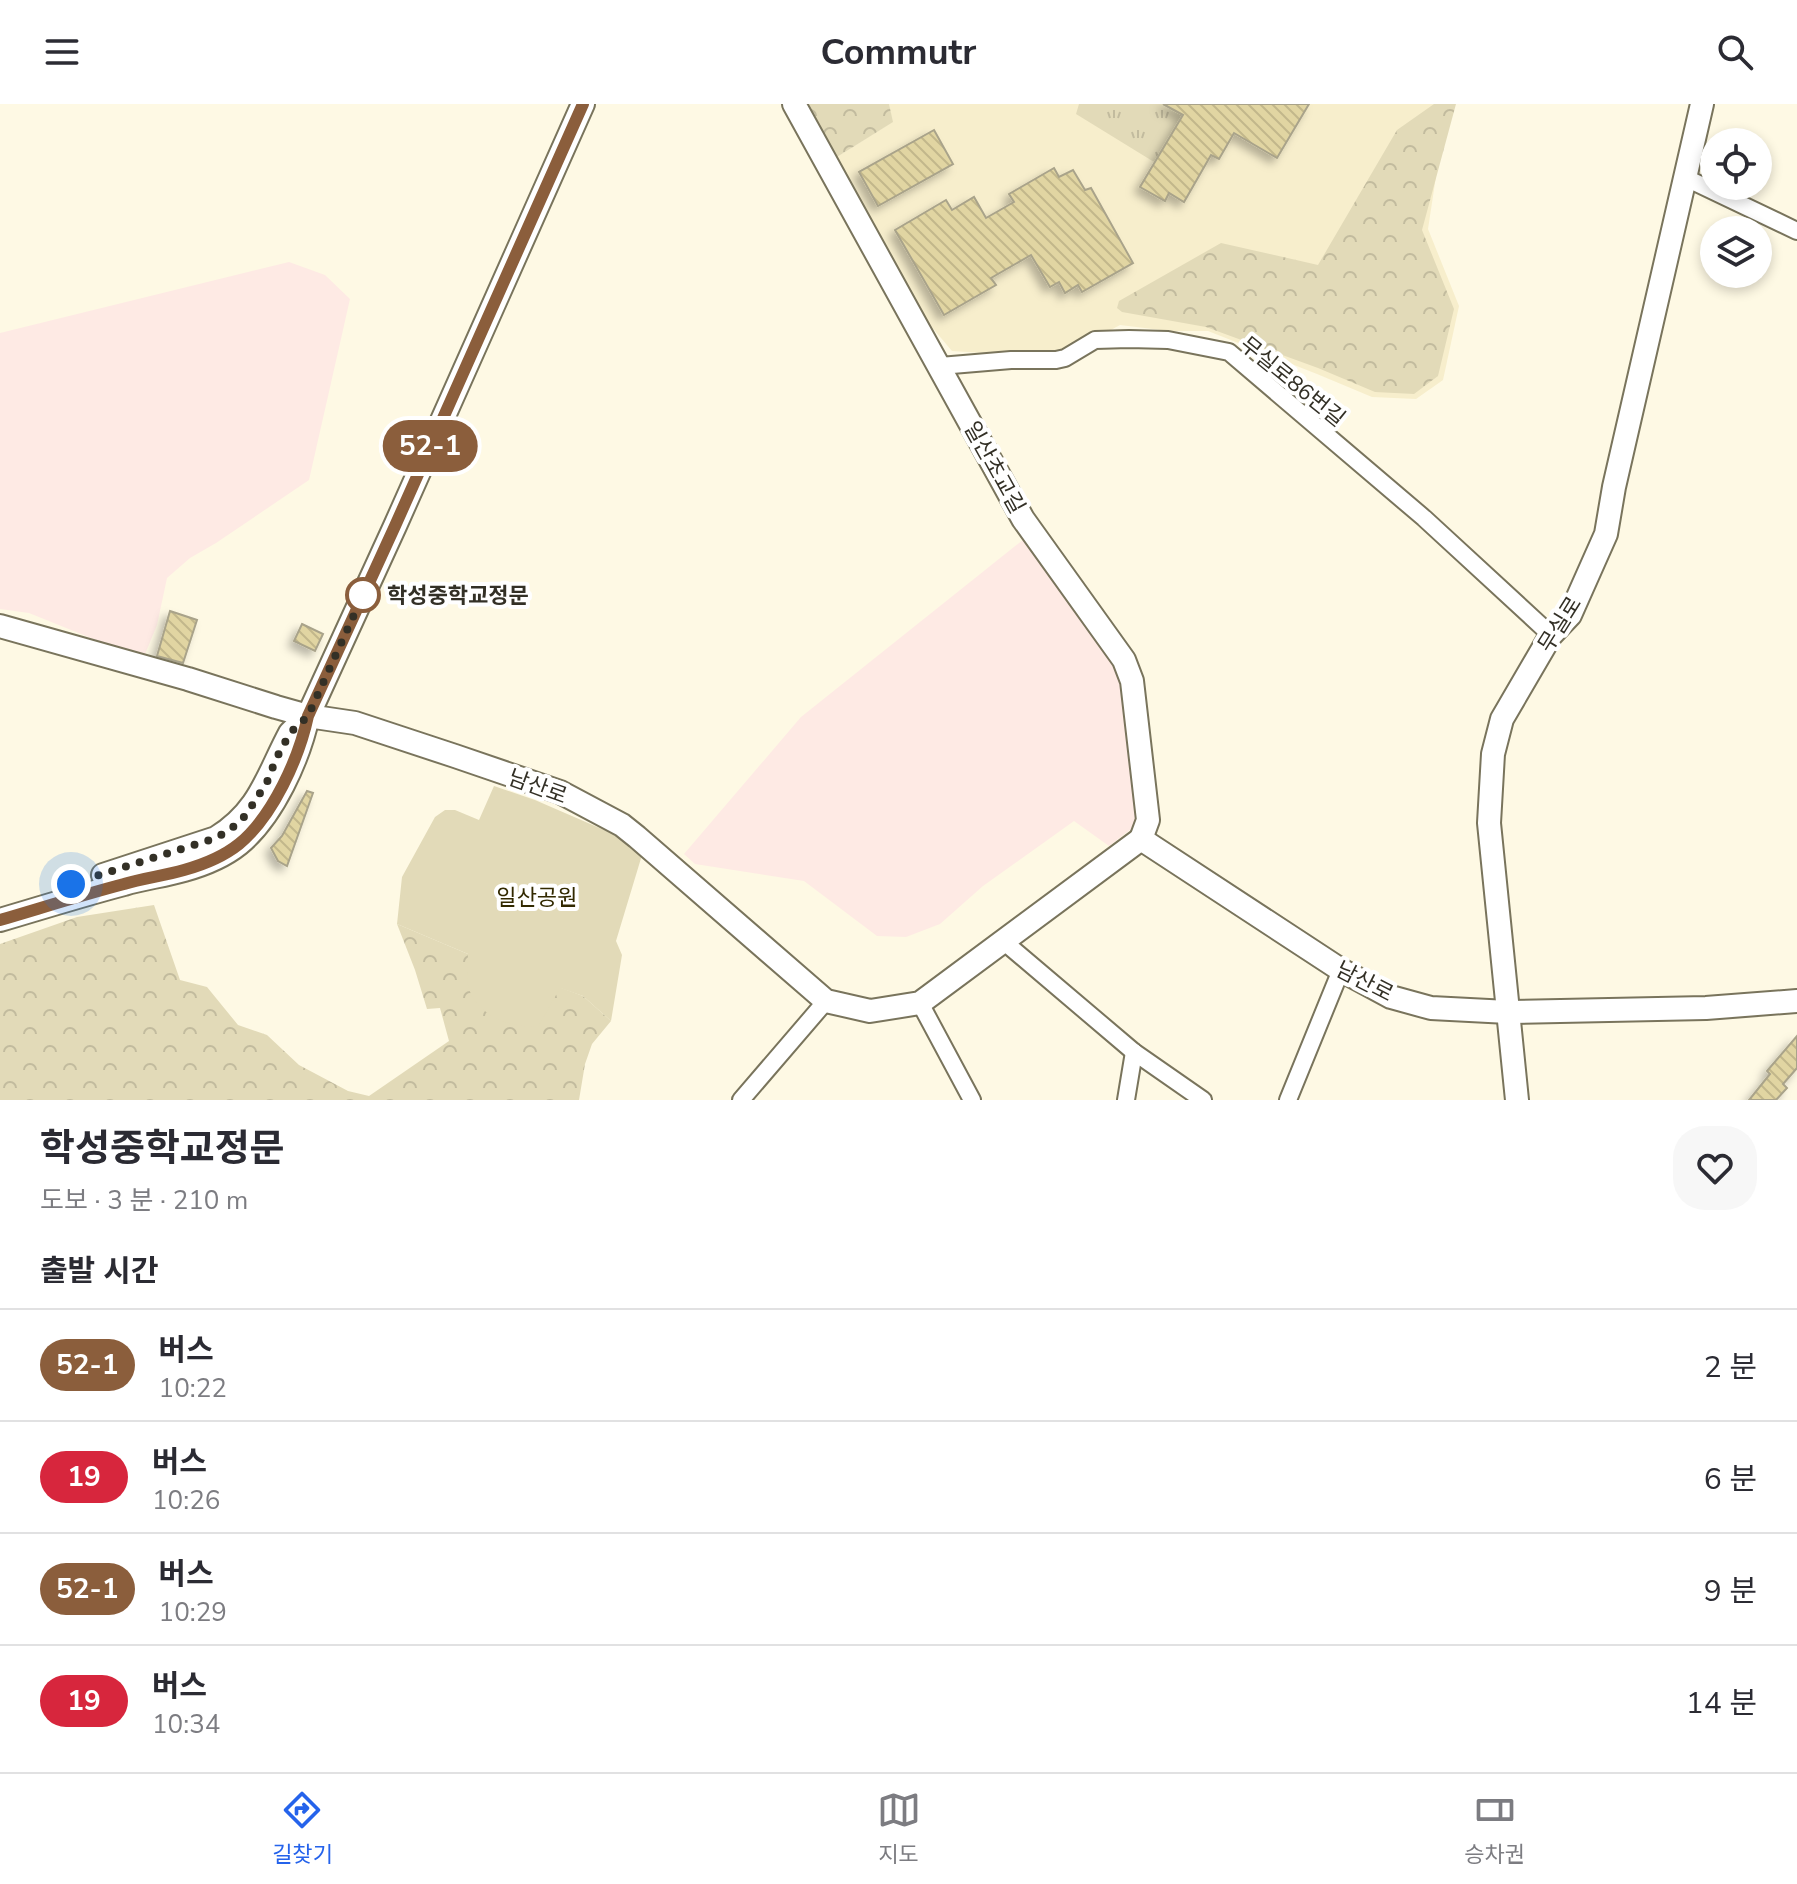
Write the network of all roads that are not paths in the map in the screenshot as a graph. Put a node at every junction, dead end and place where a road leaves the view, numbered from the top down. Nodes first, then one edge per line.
1 (583, 104) edge
2 (794, 104) edge
3 (1702, 104) edge
4 (1686, 178) junction
5 (1797, 231) edge
6 (940, 366) junction
7 (0, 626) edge
8 (1551, 635) junction
9 (308, 716) junction
10 (236, 836) junction
11 (1141, 839) junction
12 (0, 905) edge
13 (0, 920) edge
14 (1002, 940) junction
15 (1341, 970) junction
16 (826, 1001) junction
17 (1797, 1001) edge
18 (920, 1003) junction
19 (1508, 1012) junction
20 (1134, 1052) junction
21 (741, 1100) edge
22 (972, 1100) edge
23 (1126, 1100) edge
24 (1203, 1100) edge
25 (1288, 1100) edge
26 (1517, 1100) edge

1 - 9 street
2 - 6 street, 일산초교길
3 - 4 street, 무실로
4 - 5 street
4 - 8 street, 무실로
6 - 8 street, 무실로86번길
6 - 11 street, 일산초교길
7 - 9 street, 남산로
8 - 19 street, 무실로
9 - 10 street
9 - 16 street, 남산로
10 - 12 street
10 - 13 street
11 - 14 street, 남산로
11 - 15 street, 남산로
14 - 18 street, 남산로
14 - 20 street
15 - 19 street, 남산로
15 - 25 street
16 - 18 street, 남산로
16 - 21 street
17 - 19 street, 남산로
18 - 22 street
19 - 26 street, 무실로
20 - 23 street
20 - 24 street

